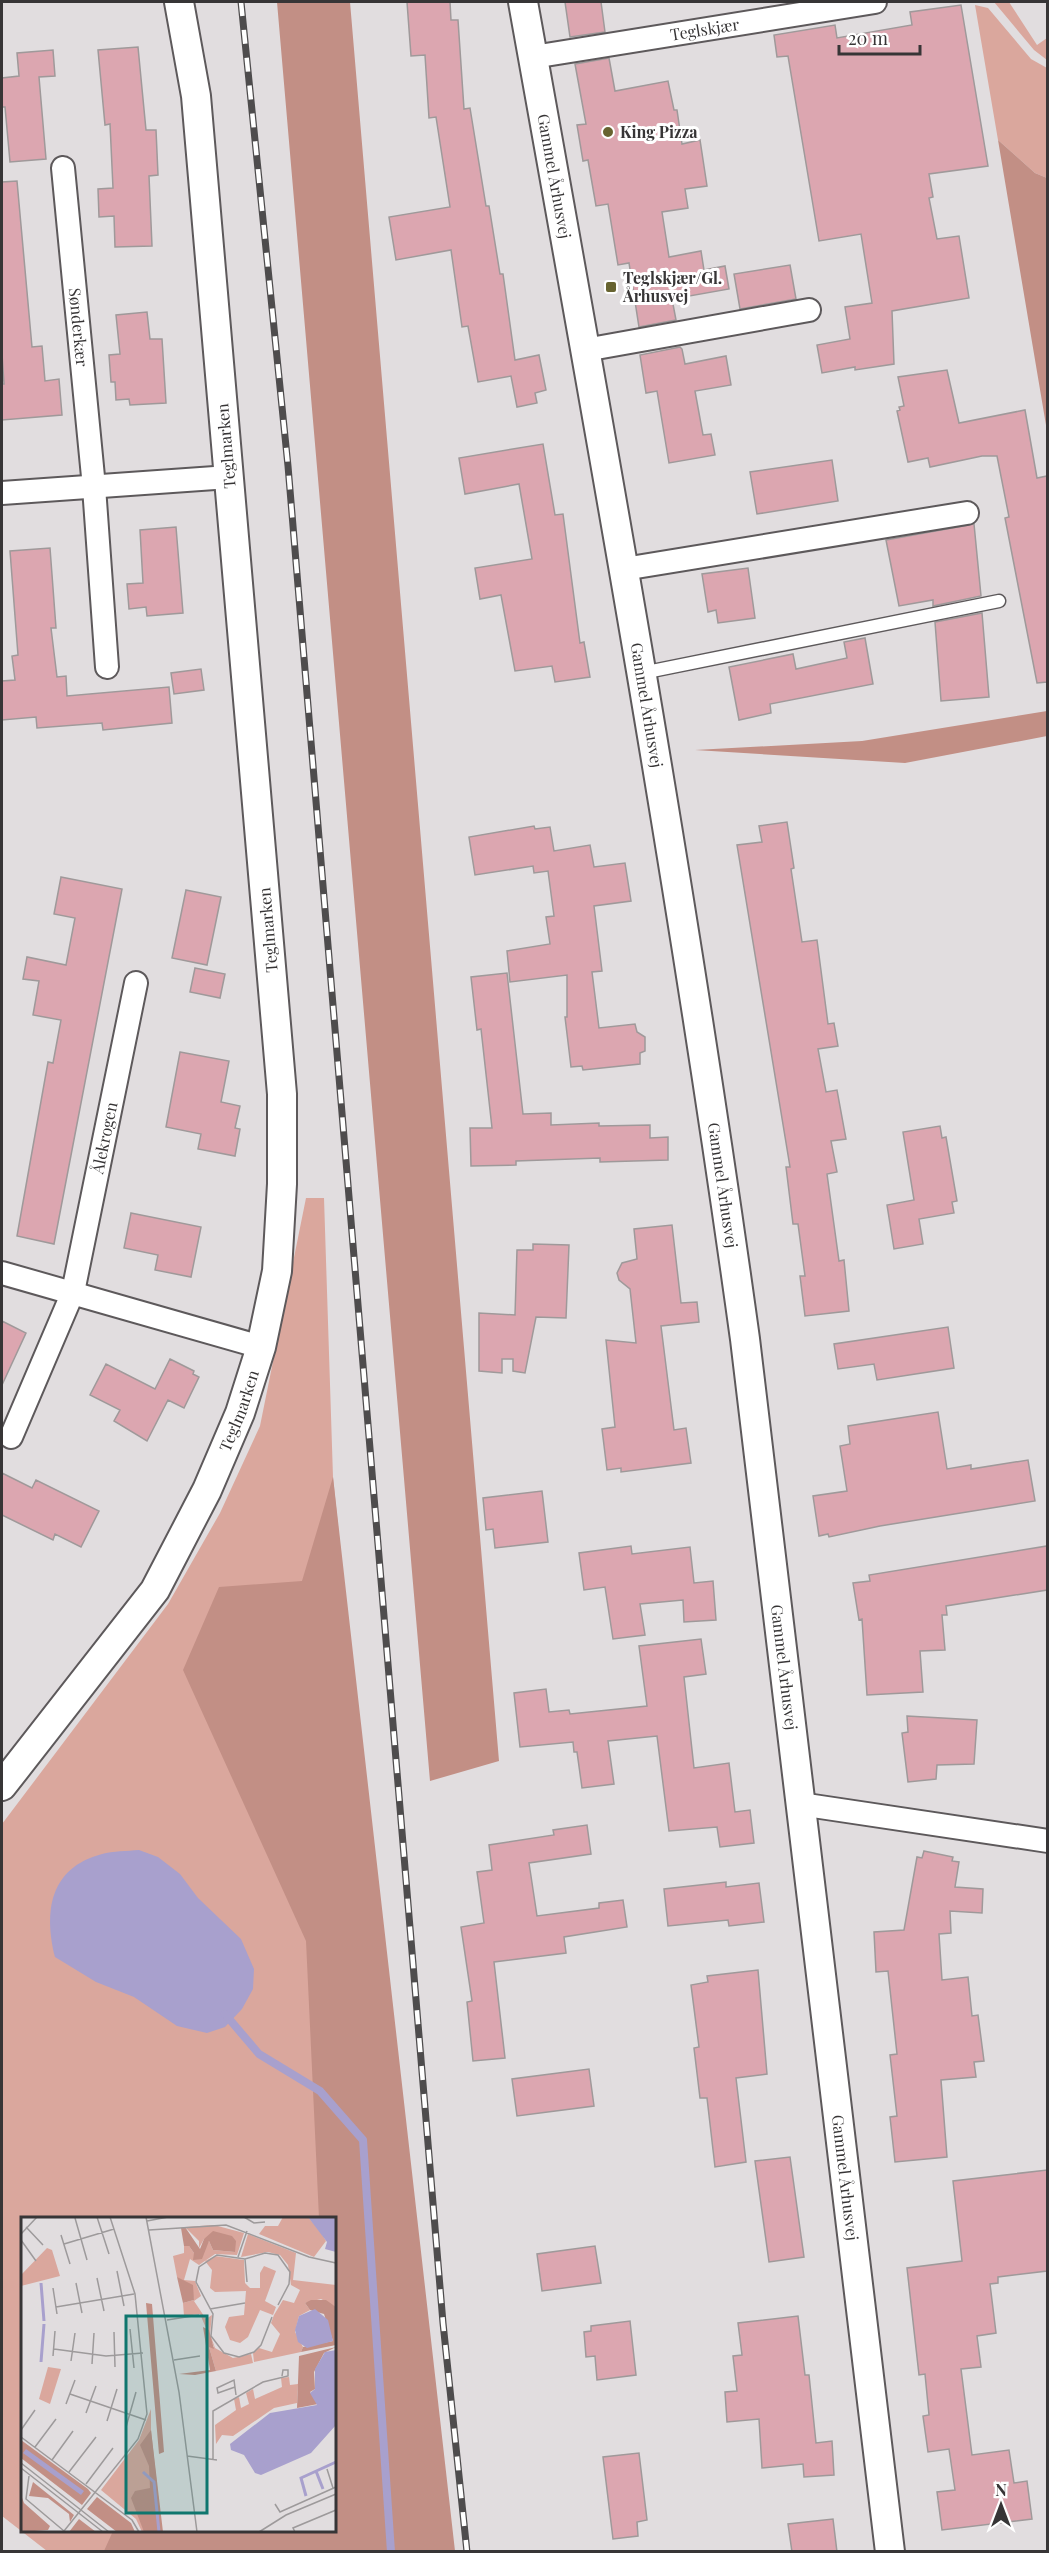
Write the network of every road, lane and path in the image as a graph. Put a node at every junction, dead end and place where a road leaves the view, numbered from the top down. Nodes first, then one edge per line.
1 (178, 2) edge
2 (523, 2) edge
3 (875, 2) edge
4 (533, 57) junction
5 (63, 168) dead end
6 (809, 310) dead end
7 (585, 350) junction
8 (229, 477) junction
9 (94, 486) junction
10 (2, 493) edge
11 (967, 513) dead end
12 (624, 569) junction
13 (999, 601) dead end
14 (107, 667) dead end
15 (640, 673) junction
16 (136, 983) dead end
17 (2, 1273) edge
18 (74, 1293) junction
19 (261, 1347) junction
20 (11, 1437) dead end
21 (2, 1786) edge
22 (800, 1804) junction
23 (1047, 1841) edge
24 (890, 2552) edge

1 - 8 street, Teglmarken
2 - 4 street, Gammel Århusvej
3 - 4 street, Teglskjær
4 - 7 street, Gammel Århusvej
5 - 9 street, Sønderkær
6 - 7 street
7 - 12 street, Gammel Århusvej
8 - 9 street
8 - 19 street, Teglmarken
9 - 10 street
9 - 14 street, Sønderkær
11 - 12 street
12 - 15 street, Gammel Århusvej
13 - 15 lane
15 - 22 street, Gammel Århusvej
16 - 18 street, Ålekrogen
17 - 18 street
18 - 19 street
18 - 20 street, Ålekrogen
19 - 21 street, Teglmarken
22 - 23 street
22 - 24 street, Gammel Århusvej

